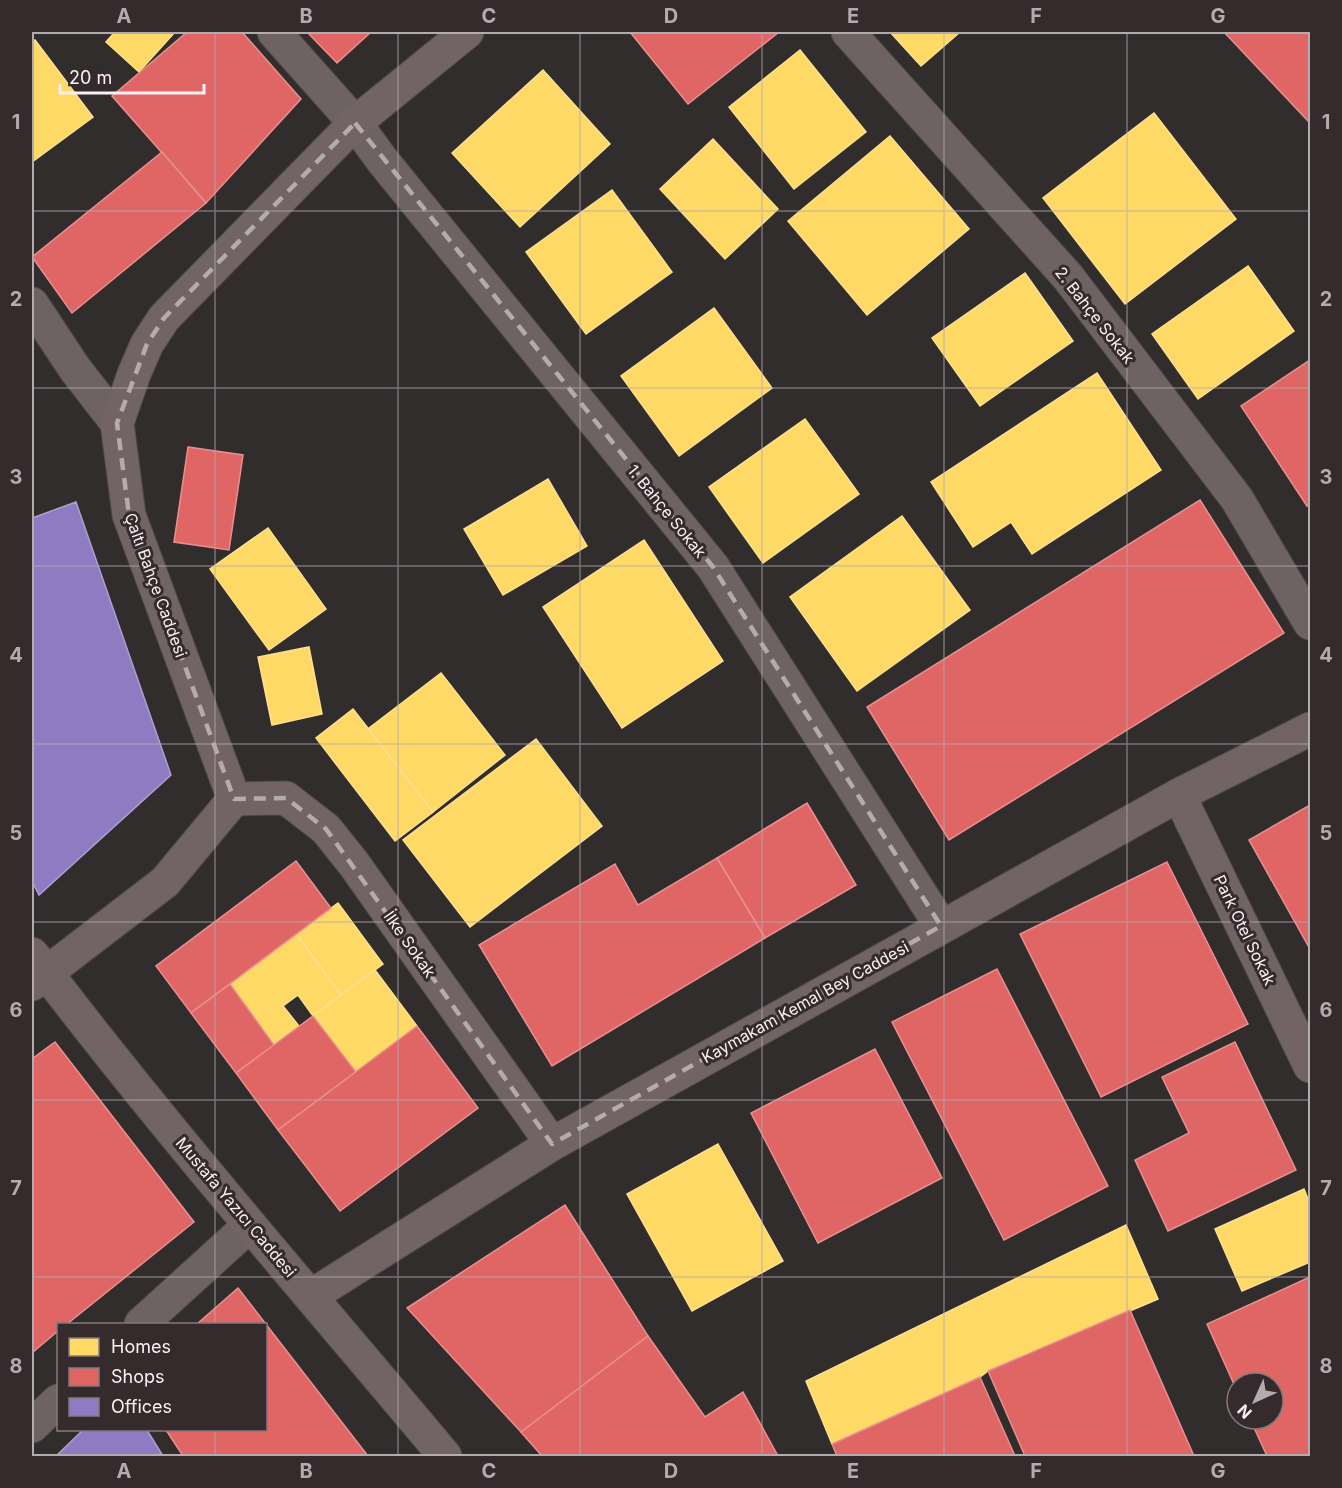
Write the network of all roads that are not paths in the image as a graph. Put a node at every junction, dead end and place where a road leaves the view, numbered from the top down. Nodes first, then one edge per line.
1 (274, 32) edge
2 (467, 32) edge
3 (848, 32) edge
4 (356, 123) junction
5 (32, 304) edge
6 (117, 423) junction
7 (1311, 622) edge
8 (1311, 729) edge
9 (1179, 795) junction
10 (234, 799) junction
11 (941, 926) junction
12 (36, 970) edge
13 (1311, 1066) edge
14 (552, 1144) junction
15 (250, 1225) junction
16 (311, 1296) junction
17 (142, 1323) edge
18 (57, 1402) edge
19 (32, 1426) edge
20 (445, 1456) edge

1 - 4 street, 1. Bahçe Sokak
2 - 4 main road, Çaltı Bahçe Caddesi
3 - 7 street, 2. Bahçe Sokak
4 - 6 main road, Çaltı Bahçe Caddesi
4 - 11 street, 1. Bahçe Sokak
5 - 6 street
6 - 10 main road, Çaltı Bahçe Caddesi
8 - 9 main road, Kaymakam Kemal Bey Caddesi
9 - 11 main road, Kaymakam Kemal Bey Caddesi
9 - 13 main road, Park Otel Sokak
10 - 12 main road
10 - 14 main road, İlke Sokak
11 - 14 main road, Kaymakam Kemal Bey Caddesi
12 - 15 main road, Mustafa Yazıcı Caddesi
14 - 16 main road, Kaymakam Kemal Bey Caddesi
15 - 16 main road, Mustafa Yazıcı Caddesi
15 - 17 street
16 - 20 main road, Mustafa Yazıcı Caddesi
18 - 19 street

